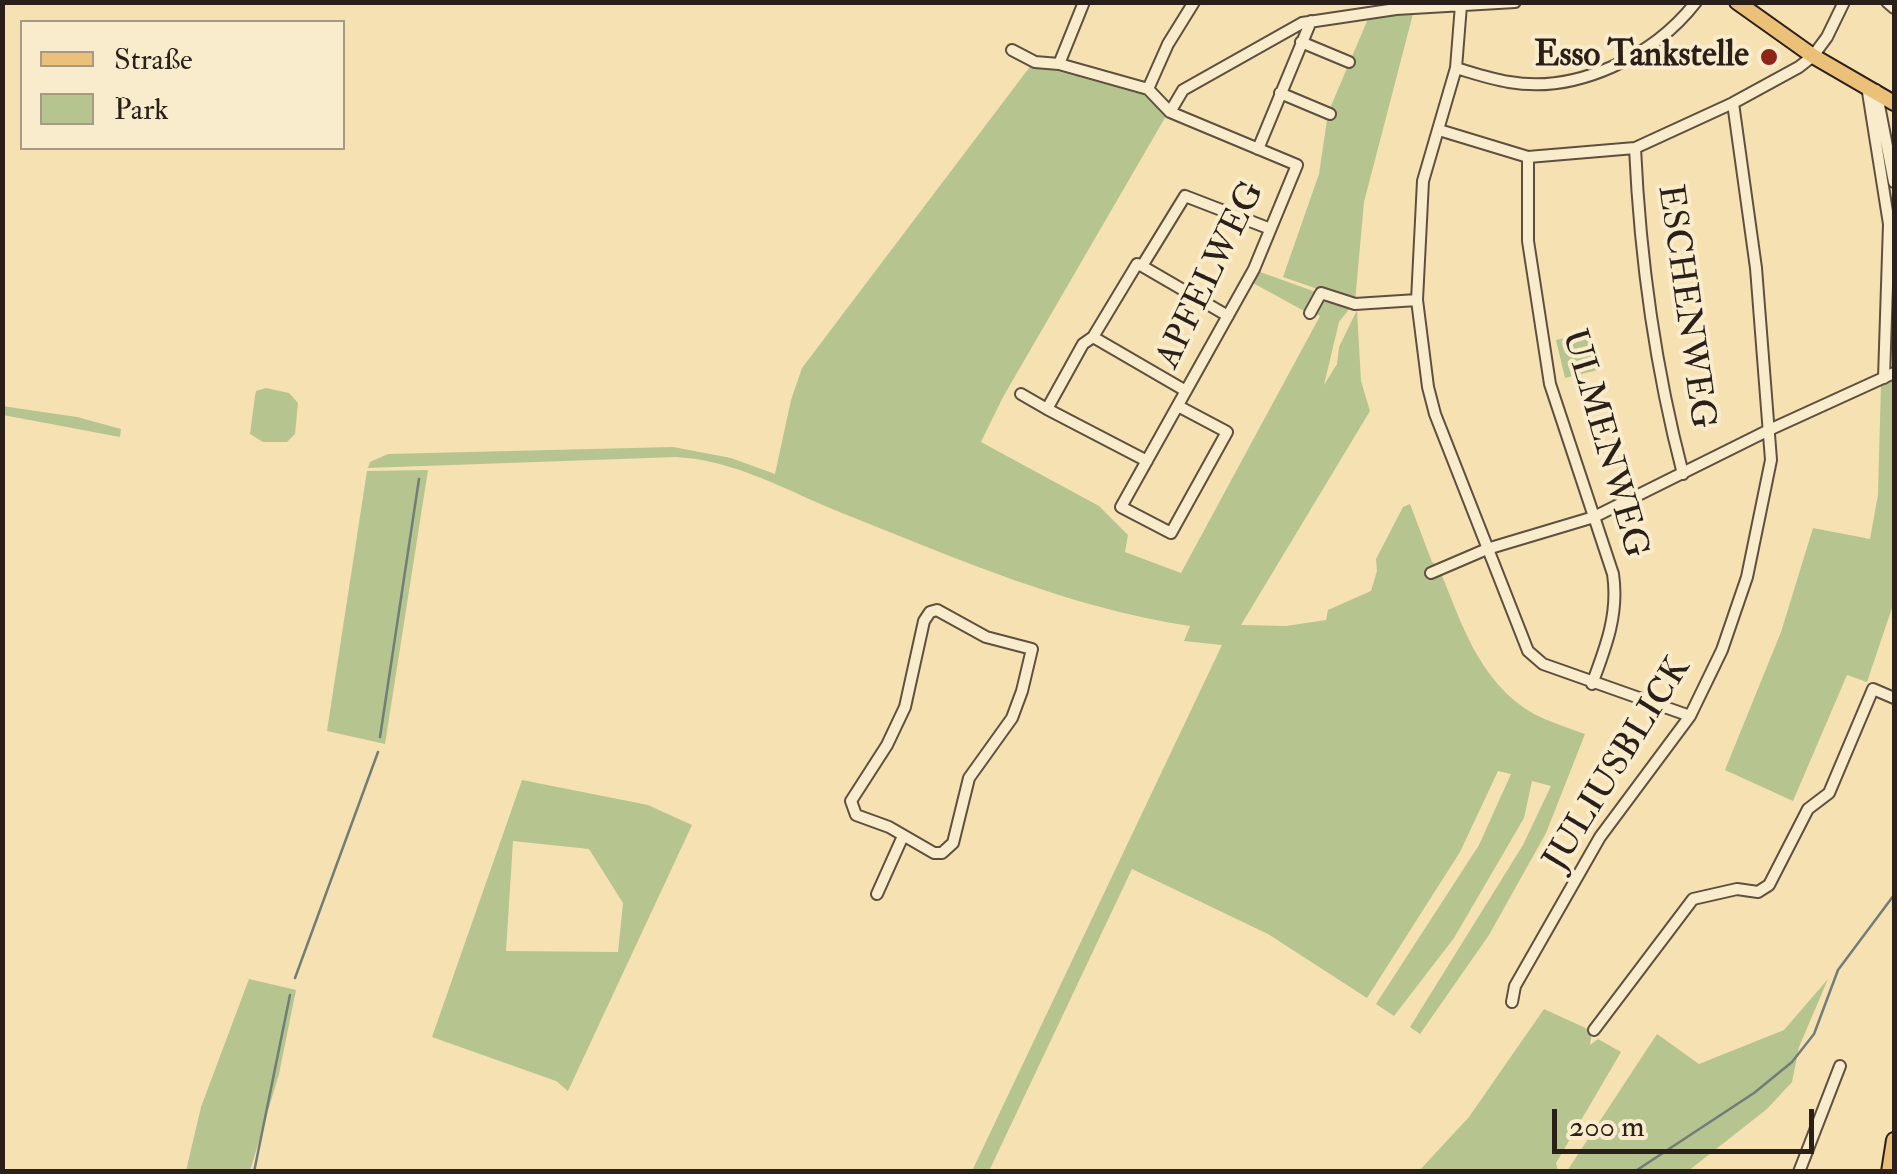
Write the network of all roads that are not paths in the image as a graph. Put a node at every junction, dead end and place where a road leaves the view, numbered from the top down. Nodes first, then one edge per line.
1 (1084, 2) edge
2 (1194, 2) edge
3 (1318, 2) edge
4 (1515, 2) edge
5 (1696, 2) edge
6 (1737, 2) edge
7 (1844, 2) edge
8 (1887, 2) edge
9 (1454, 5) edge
10 (1395, 6) edge
11 (1894, 8) edge
12 (1315, 20) junction
13 (1301, 42) junction
14 (1012, 50) dead end
15 (1813, 56) junction
16 (1349, 62) dead end
17 (1059, 64) junction
18 (1456, 68) junction
19 (1871, 88) junction
20 (1148, 89) junction
21 (1280, 93) junction
22 (1894, 99) edge
23 (1734, 103) junction
24 (1170, 112) junction
25 (1330, 114) dead end
26 (1440, 130) junction
27 (1635, 148) junction
28 (1258, 149) junction
29 (1528, 157) junction
30 (1894, 182) edge
31 (1268, 228) junction
32 (1142, 266) junction
33 (1417, 300) junction
34 (1310, 313) dead end
35 (1228, 316) junction
36 (1094, 337) junction
37 (1889, 376) edge
38 (1186, 391) junction
39 (1021, 394) dead end
40 (1178, 406) junction
41 (1047, 409) junction
42 (1770, 430) junction
43 (1147, 462) junction
44 (1684, 474) junction
45 (1594, 517) junction
46 (1487, 549) junction
47 (1431, 574) dead end
48 (1592, 684) junction
49 (1894, 698) edge
50 (1690, 716) junction
51 (903, 836) junction
52 (877, 894) dead end
53 (1512, 1002) dead end
54 (1594, 1030) dead end
55 (1840, 1066) dead end
56 (1894, 1140) edge
57 (1799, 1172) edge
58 (1890, 1172) edge

1 - 17 street
2 - 20 street
3 - 12 street
4 - 9 street
5 - 18 street
6 - 15 main road
7 - 15 street
8 - 11 street
9 - 10 street
9 - 18 street
10 - 12 street
12 - 13 street
12 - 24 street
13 - 16 street
13 - 21 street
14 - 17 street
15 - 19 main road
15 - 23 street
17 - 20 street
18 - 26 street
19 - 22 main road
19 - 30 street
19 - 37 street
20 - 24 street, APFELWEG
21 - 25 street
21 - 28 street
23 - 27 street
23 - 42 street, JULIUSBLICK
24 - 28 street, APFELWEG
26 - 29 street
26 - 33 street
27 - 29 street
27 - 44 street, ESCHENWEG
28 - 31 street, APFELWEG
29 - 45 street, ULMENWEG
31 - 32 street
31 - 35 street, APFELWEG
32 - 35 street
32 - 36 street
33 - 34 street
33 - 46 street
35 - 38 street, APFELWEG
36 - 38 street
36 - 41 street
37 - 42 street
38 - 40 street, APFELWEG
39 - 41 street
40 - 43 street, APFELWEG
40 - 43 street, APFELWEG
41 - 43 street
42 - 44 street
42 - 50 street, JULIUSBLICK
44 - 45 street
45 - 46 street
45 - 48 street, ULMENWEG
46 - 47 street
46 - 48 street
48 - 50 street
49 - 54 street
50 - 53 street, JULIUSBLICK
51 - 51 street
51 - 52 street
55 - 57 street
56 - 58 main road

